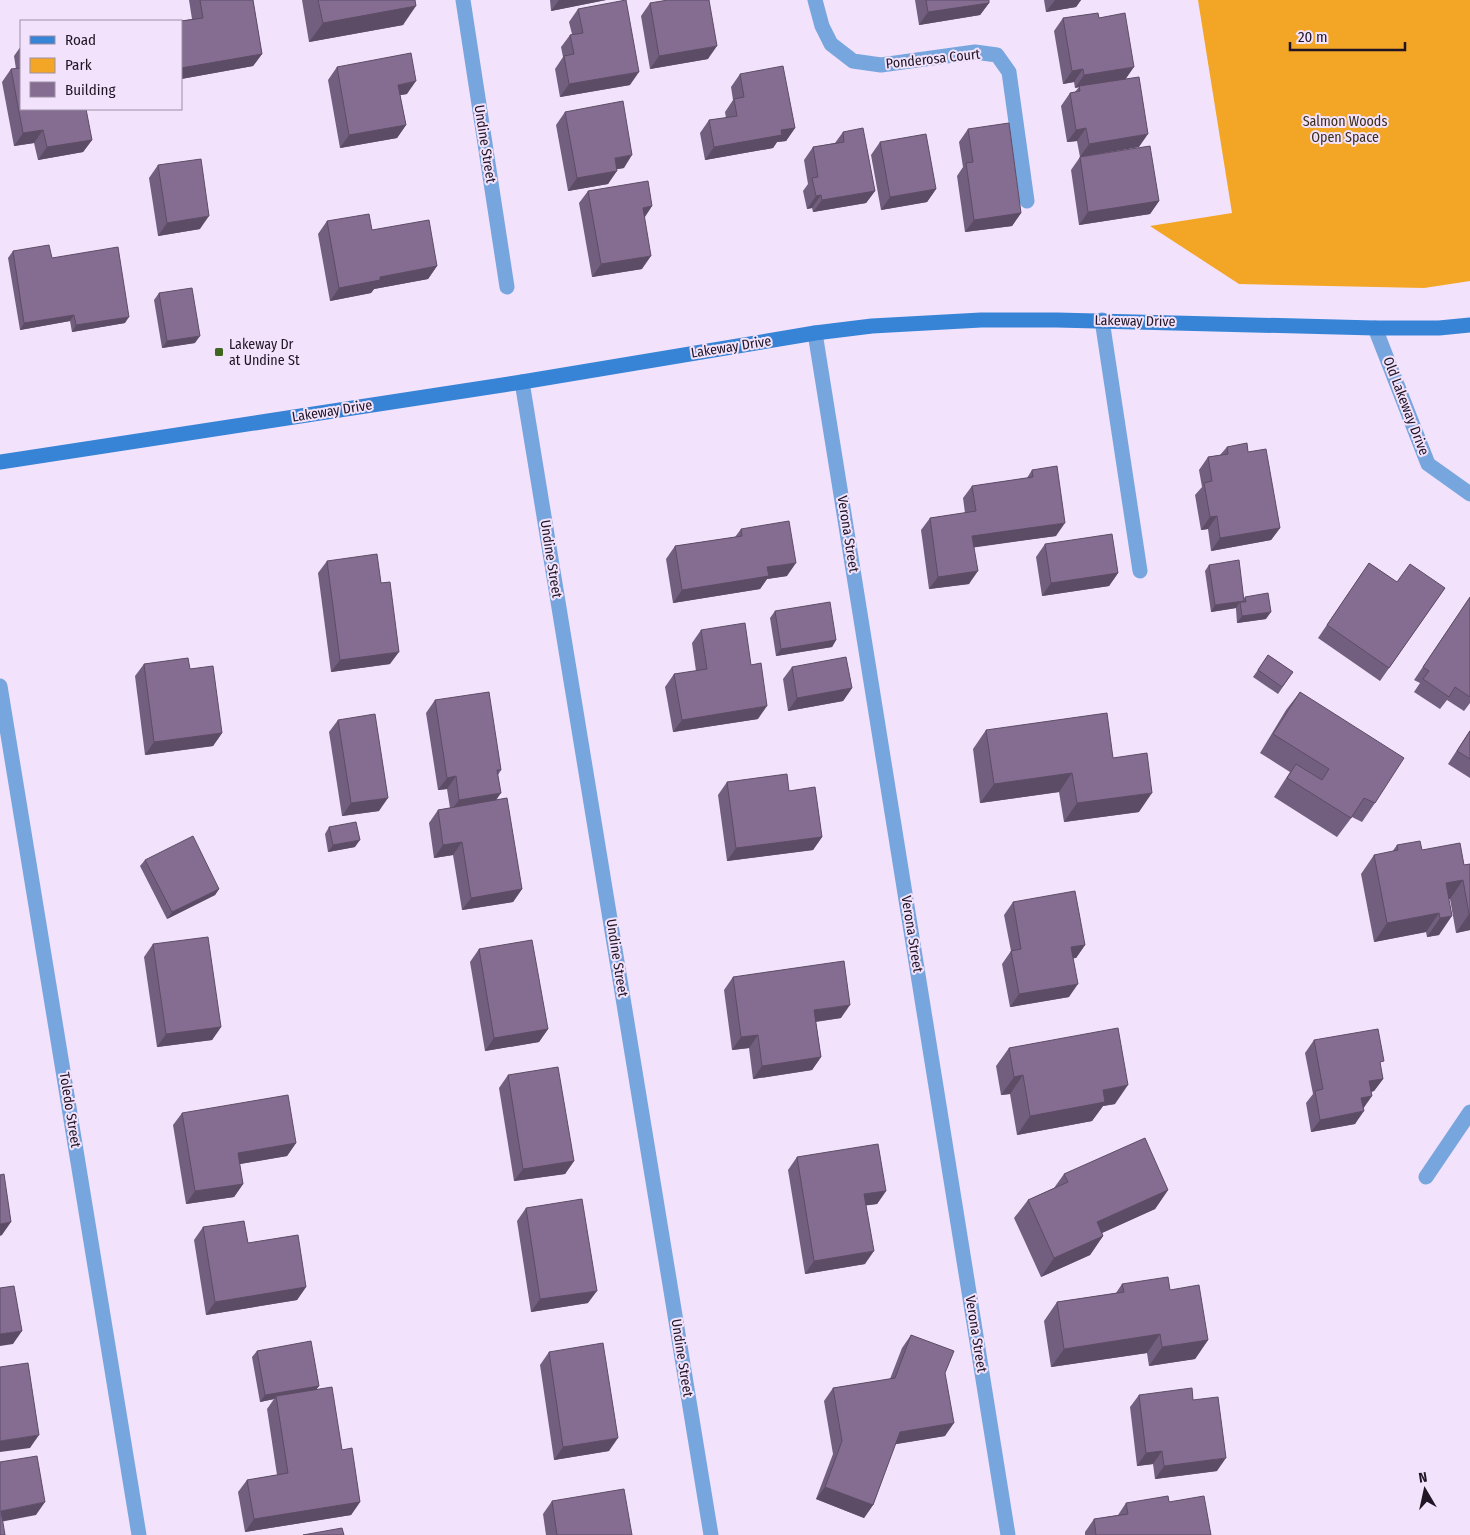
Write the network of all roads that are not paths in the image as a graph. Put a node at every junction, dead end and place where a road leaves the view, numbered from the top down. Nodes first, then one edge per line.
1 (463, 0) edge
2 (815, 0) edge
3 (1028, 201) dead end
4 (507, 287) dead end
5 (1102, 320) junction
6 (1470, 325) edge
7 (1375, 328) junction
8 (816, 333) junction
9 (522, 382) junction
10 (0, 462) edge
11 (1470, 494) edge
12 (1140, 571) dead end
13 (0, 686) edge
14 (1470, 1112) edge
15 (1426, 1177) dead end
16 (140, 1535) edge
17 (710, 1535) edge
18 (1008, 1535) edge

1 - 4 street, Undine Street
2 - 3 street, Ponderosa Court
5 - 7 main road, Lakeway Drive
5 - 8 main road, Lakeway Drive
5 - 12 street
6 - 7 main road, Lakeway Drive
7 - 11 street, Old Lakeway Drive
8 - 9 main road, Lakeway Drive
8 - 18 street, Verona Street
9 - 10 main road, Lakeway Drive
9 - 17 street, Undine Street
13 - 16 street, Toledo Street
14 - 15 street

